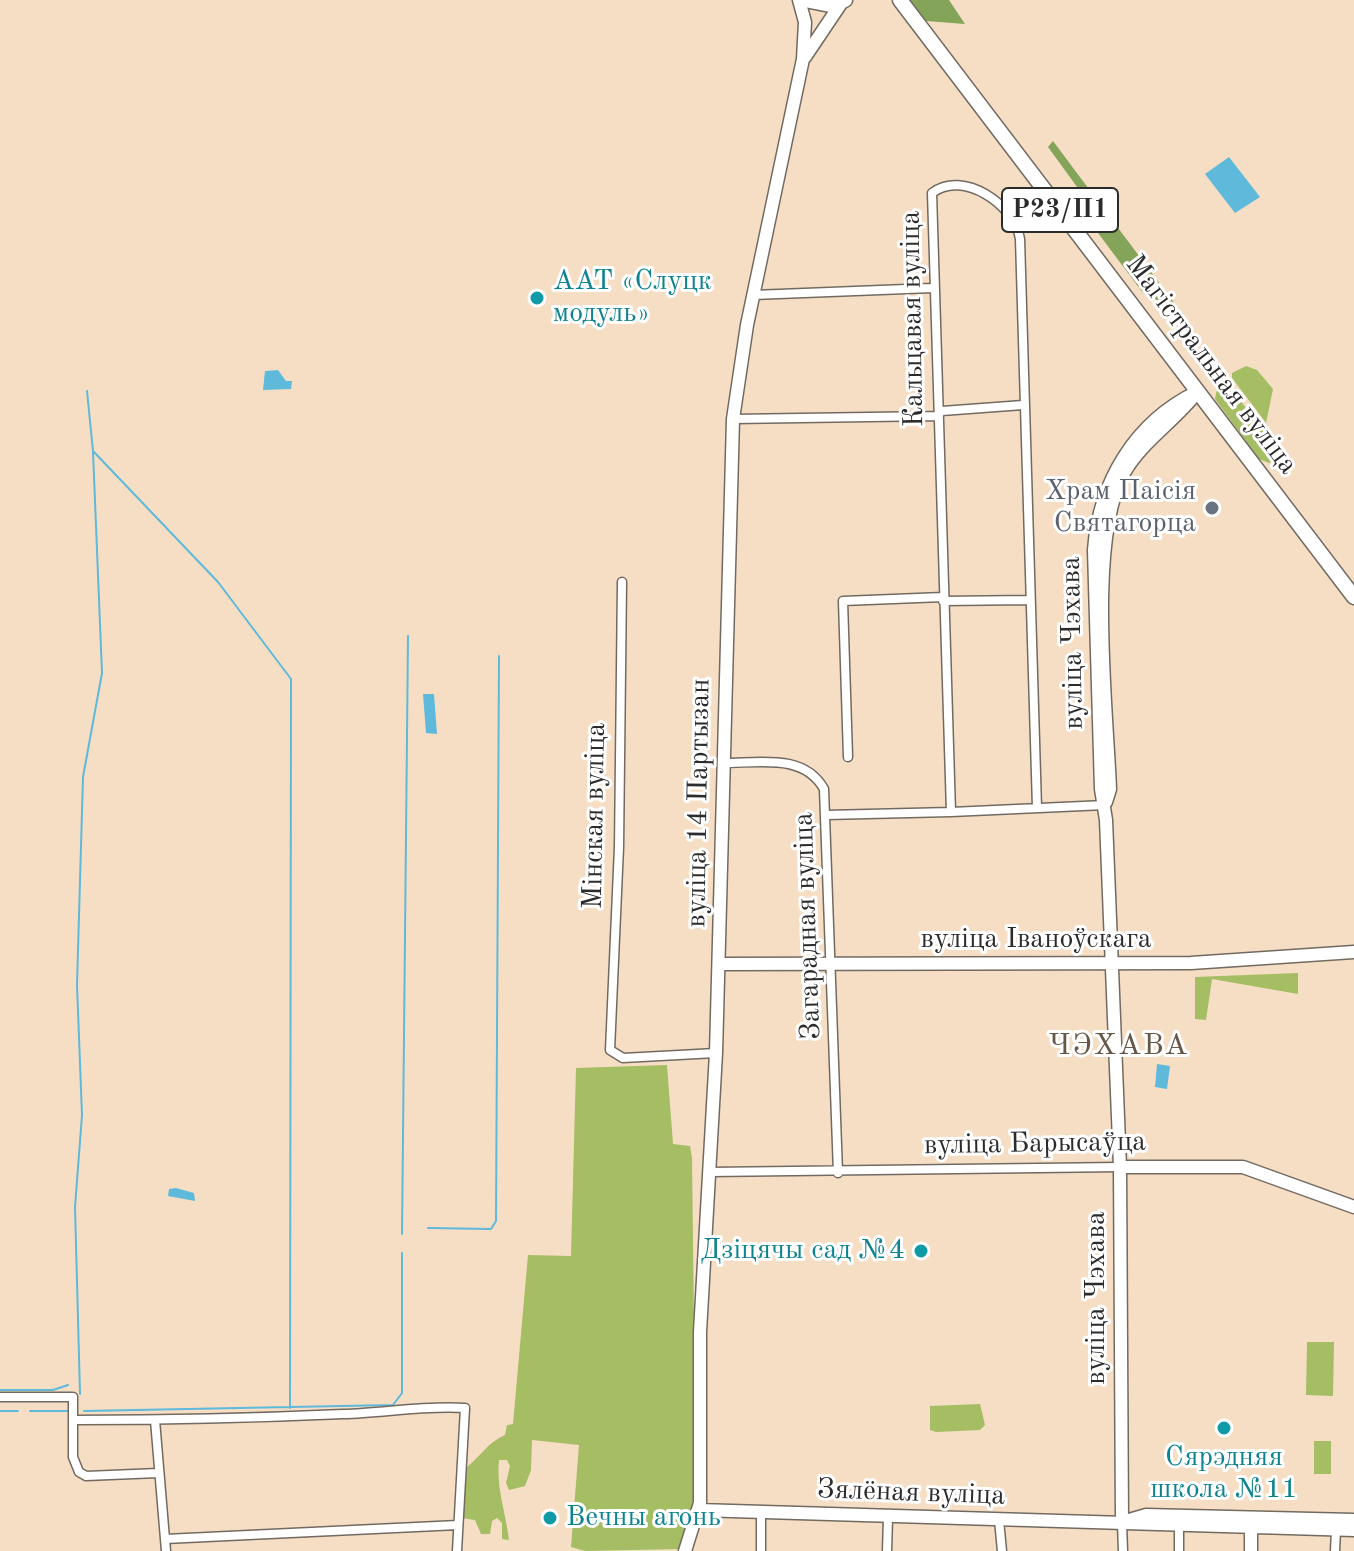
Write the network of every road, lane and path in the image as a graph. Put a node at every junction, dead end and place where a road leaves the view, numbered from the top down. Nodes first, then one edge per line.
1 (799, 0) edge
2 (805, 0) edge
3 (892, 0) edge
4 (900, 0) edge
5 (843, 1) edge
6 (910, 12) junction
7 (803, 59) junction
8 (932, 288) junction
9 (753, 295) junction
10 (1197, 392) junction
11 (1023, 405) junction
12 (937, 416) junction
13 (733, 419) junction
14 (622, 582) dead end
15 (1354, 597) edge
16 (943, 599) junction
17 (1029, 600) junction
18 (848, 757) dead end
19 (724, 763) junction
20 (1105, 805) junction
21 (1037, 808) junction
22 (951, 812) junction
23 (826, 815) junction
24 (1354, 952) edge
25 (1112, 963) junction
26 (719, 964) junction
27 (830, 965) junction
28 (716, 1053) junction
29 (1120, 1167) junction
30 (710, 1172) junction
31 (838, 1173) junction
32 (1354, 1207) edge
33 (0, 1397) edge
34 (75, 1420) junction
35 (155, 1420) junction
36 (158, 1473) junction
37 (699, 1510) junction
38 (761, 1513) junction
39 (888, 1518) junction
40 (999, 1520) junction
41 (1354, 1520) edge
42 (1122, 1523) junction
43 (458, 1525) junction
44 (1179, 1525) junction
45 (1251, 1527) junction
46 (1336, 1530) junction
47 (1354, 1530) edge
48 (165, 1539) junction
49 (166, 1551) edge
50 (457, 1551) edge
51 (685, 1551) edge
52 (761, 1551) edge
53 (887, 1551) edge
54 (1002, 1551) edge
55 (1123, 1551) edge
56 (1179, 1551) edge
57 (1251, 1551) edge
58 (1335, 1551) edge

1 - 7 main road, вуліца 14 Партызан
2 - 5 main road
3 - 6 main road, Р23/П1
4 - 6 main road, Р23/П1
5 - 7 main road, вуліца 14 Партызан
6 - 10 main road, Магістральная вуліца / Р23/П1
7 - 9 main road, вуліца 14 Партызан
8 - 9 street
8 - 11 street, Кальцавая вуліца
8 - 12 street, Кальцавая вуліца
9 - 13 main road, вуліца 14 Партызан
10 - 15 main road, Магістральная вуліца / Р23/П1
10 - 20 main road, вуліца Чэхава
11 - 12 street
11 - 17 street, Кальцавая вуліца
12 - 13 street
12 - 16 street, Кальцавая вуліца
13 - 19 main road, вуліца 14 Партызан
14 - 28 street, Мінская вуліца
16 - 17 street
16 - 18 street
16 - 22 street, Кальцавая вуліца
17 - 21 street, Кальцавая вуліца
19 - 23 street, Загарадная вуліца
19 - 26 main road, вуліца 14 Партызан
20 - 21 street
20 - 25 main road, вуліца Чэхава
21 - 22 street
22 - 23 street
23 - 27 street, Загарадная вуліца
24 - 25 main road, вуліца Іваноўскага
25 - 27 main road, вуліца Іваноўскага
25 - 29 main road, вуліца Чэхава
26 - 27 main road, вуліца Іваноўскага
26 - 28 main road, вуліца 14 Партызан
27 - 31 street, Загарадная вуліца
28 - 30 main road, вуліца 14 Партызан
29 - 31 street, вуліца Барысаўца
29 - 32 main road, вуліца Барысаўца
29 - 42 main road, вуліца Чэхава
30 - 31 street, вуліца Барысаўца
30 - 37 main road, вуліца 14 Партызан
33 - 34 street
34 - 35 street
34 - 36 street
35 - 36 street
35 - 43 street
36 - 48 street
37 - 38 main road, Зялёная вуліца
37 - 51 main road, вуліца 14 Партызан
38 - 39 main road, Зялёная вуліца
38 - 52 street
39 - 40 main road, Зялёная вуліца
39 - 53 street
40 - 42 main road, Зялёная вуліца
40 - 54 street
41 - 42 main road, Зялёная вуліца
42 - 44 main road, Зялёная вуліца
42 - 55 street, вуліца Чэхава
43 - 48 street
43 - 50 street
44 - 45 main road, Зялёная вуліца
44 - 56 street
45 - 46 main road, Зялёная вуліца
45 - 57 main road
46 - 47 main road, Зялёная вуліца
46 - 58 street
48 - 49 street

